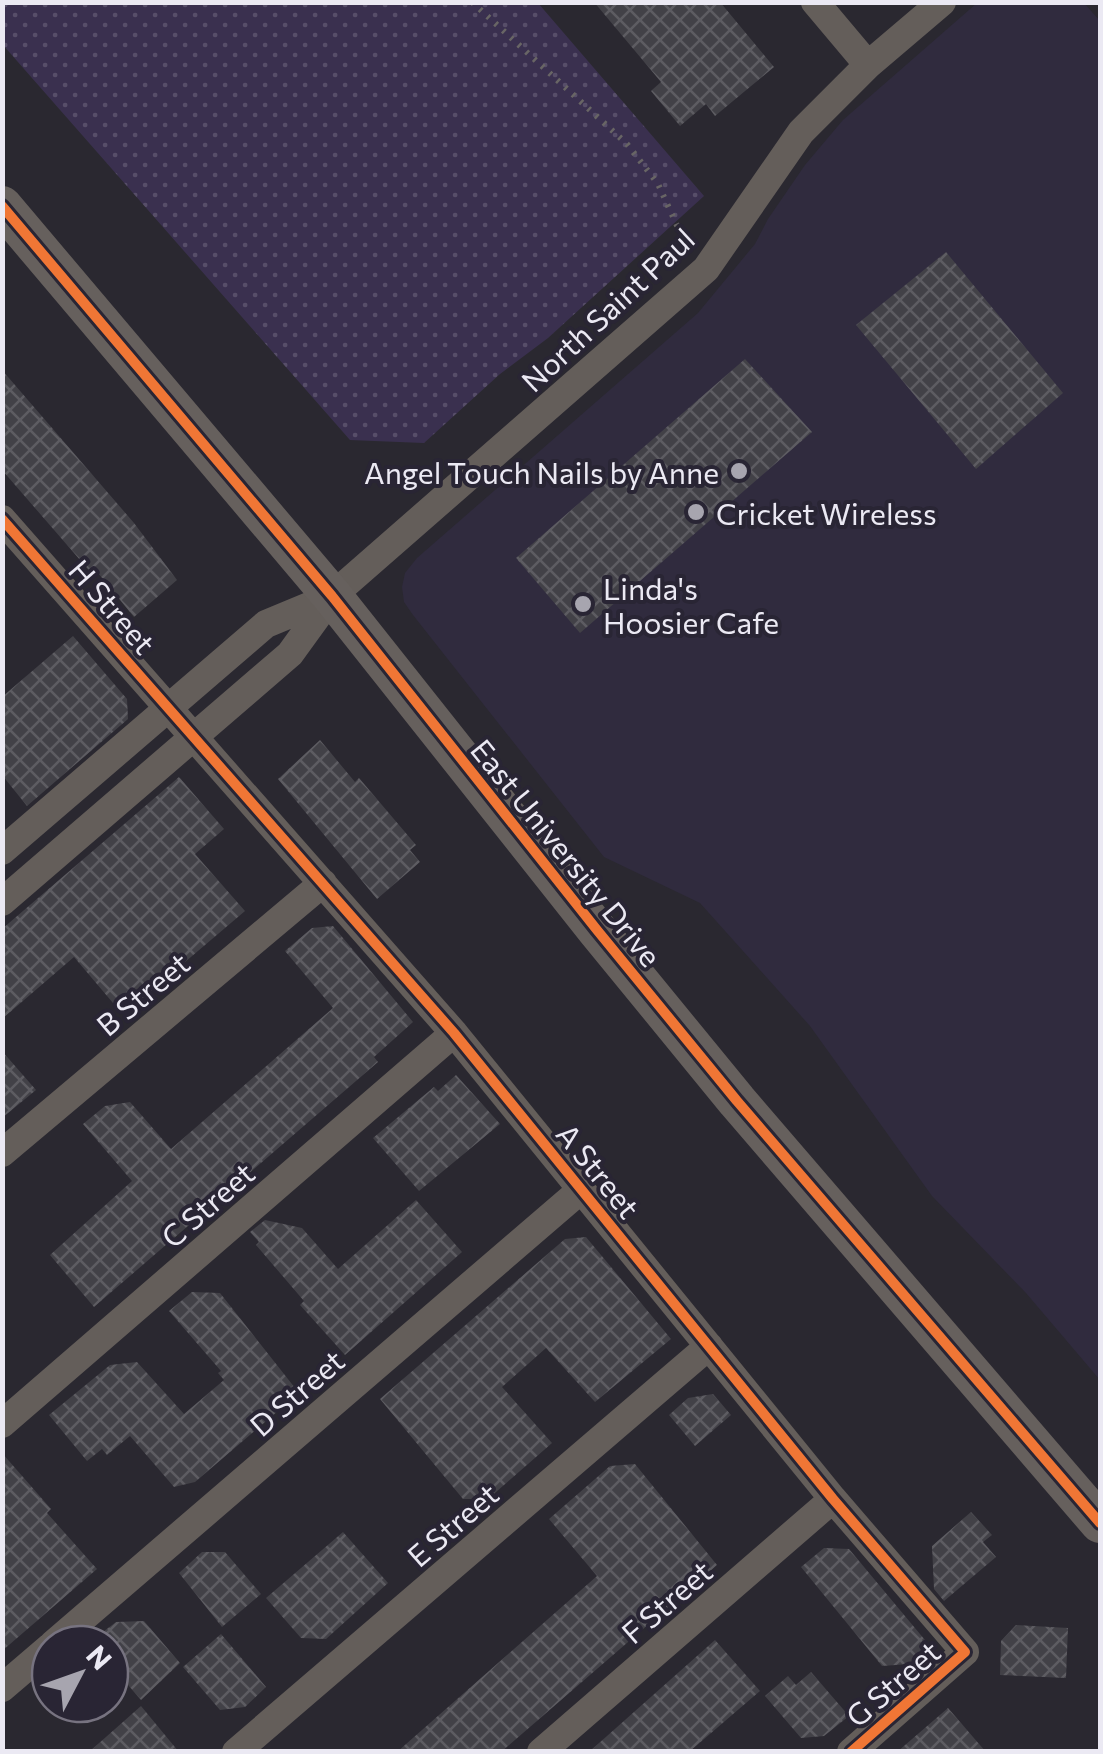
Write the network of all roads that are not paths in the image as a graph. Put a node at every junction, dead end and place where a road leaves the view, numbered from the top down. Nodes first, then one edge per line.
1 (815, 2) edge
2 (942, 2) edge
3 (868, 65) junction
4 (2, 206) edge
5 (2, 519) edge
6 (332, 596) junction
7 (183, 723) junction
8 (8, 836) edge
9 (44, 866) junction
10 (323, 883) junction
11 (2, 902) edge
12 (454, 1033) junction
13 (2, 1154) edge
14 (582, 1190) junction
15 (709, 1346) junction
16 (2, 1424) edge
17 (833, 1499) junction
18 (1100, 1522) edge
19 (76, 1624) edge
20 (965, 1652) joint
21 (30, 1664) edge
22 (2, 1688) edge
23 (236, 1752) edge
24 (541, 1752) edge
25 (851, 1752) edge

1 - 3 street
2 - 3 street, North Saint Paul
3 - 6 street, North Saint Paul
4 - 6 main road, East University Drive
5 - 7 street, H Street
6 - 7 street
6 - 7 street
6 - 18 main road, East University Drive
7 - 8 street
7 - 9 street
7 - 10 street, A Street
8 - 9 street
9 - 11 street
10 - 12 street, A Street
10 - 13 street, B Street
12 - 14 street, A Street
12 - 16 street, C Street
14 - 15 street, A Street
14 - 19 street, D Street
15 - 17 street, A Street
15 - 23 street, E Street
17 - 20 street, A Street
17 - 24 street, F Street
20 - 25 street, G Street
21 - 22 street, D Street

